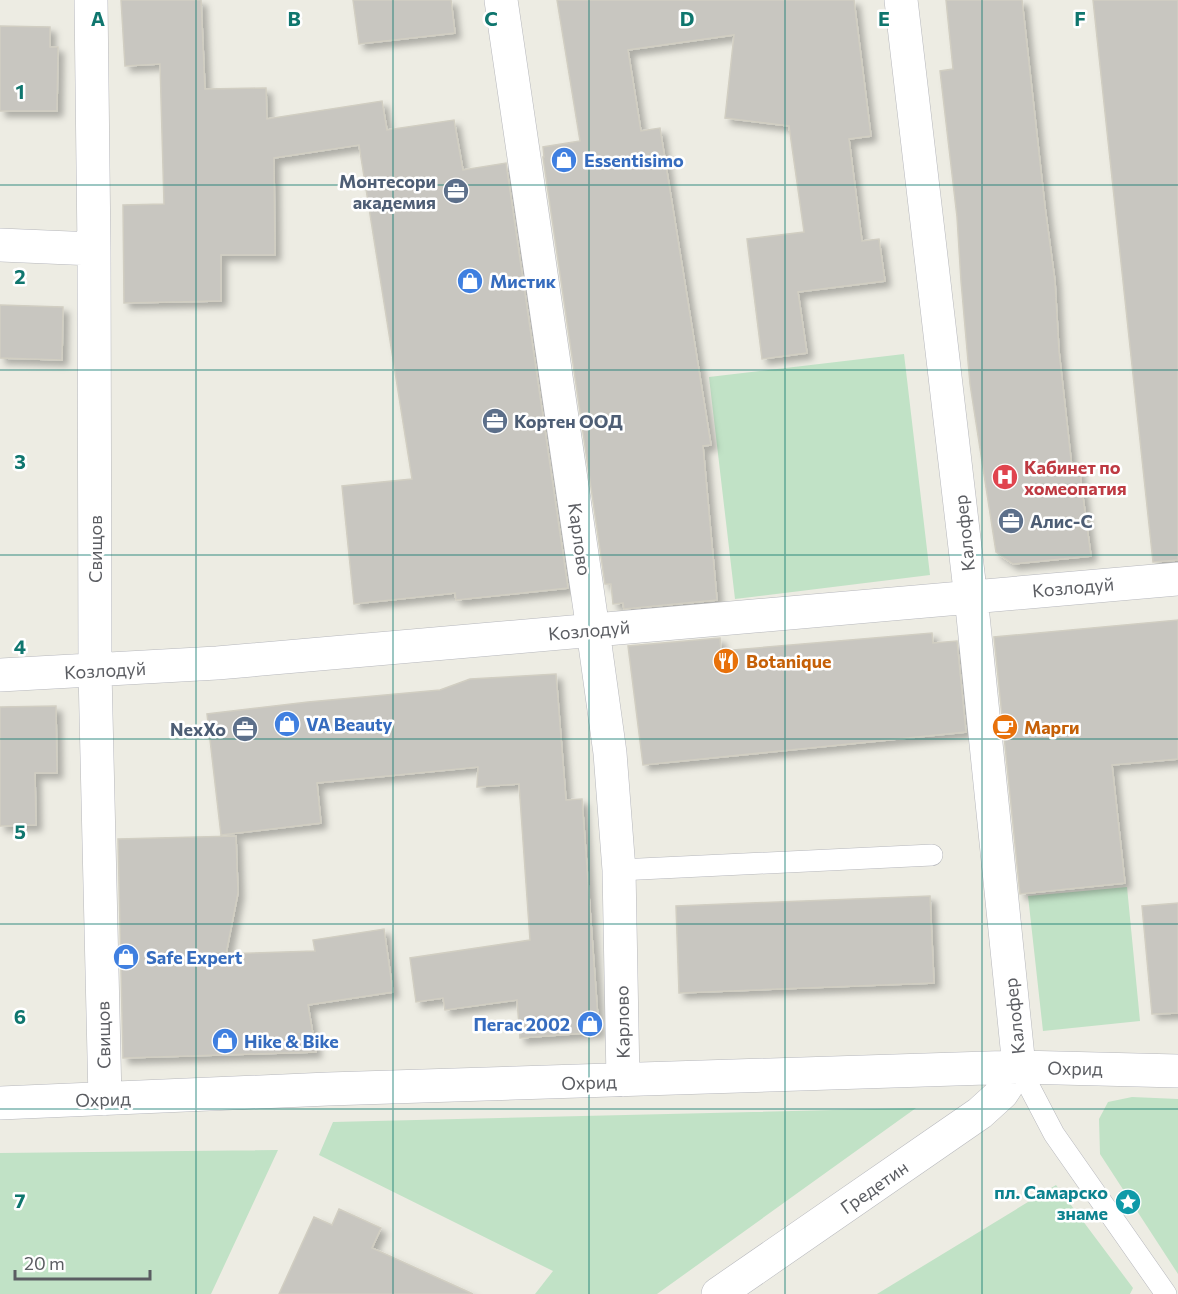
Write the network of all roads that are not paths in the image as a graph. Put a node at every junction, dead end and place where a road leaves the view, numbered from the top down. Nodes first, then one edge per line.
1 (91, 0) edge
2 (501, 0) edge
3 (901, 0) edge
4 (0, 245) edge
5 (94, 249) junction
6 (1178, 579) edge
7 (971, 596) junction
8 (593, 630) junction
9 (95, 671) junction
10 (0, 675) edge
11 (932, 855) dead end
12 (619, 870) junction
13 (1018, 1067) junction
14 (1178, 1071) edge
15 (624, 1080) junction
16 (105, 1099) junction
17 (0, 1103) edge
18 (718, 1294) edge
19 (1166, 1294) edge

1 - 5 street, Свищов
2 - 8 street, Карлово
3 - 7 street, Калофер
4 - 5 street
5 - 9 street, Свищов
6 - 7 street, Козлодуй
7 - 8 street, Козлодуй
7 - 13 street, Калофер
8 - 9 street, Козлодуй
8 - 12 street, Карлово
9 - 10 street, Козлодуй
9 - 16 street, Свищов
11 - 12 lane
12 - 15 street, Карлово
13 - 14 street, Охрид
13 - 15 street, Охрид
13 - 18 street, Гредетин
13 - 19 lane
15 - 16 street, Охрид
16 - 17 street, Охрид

